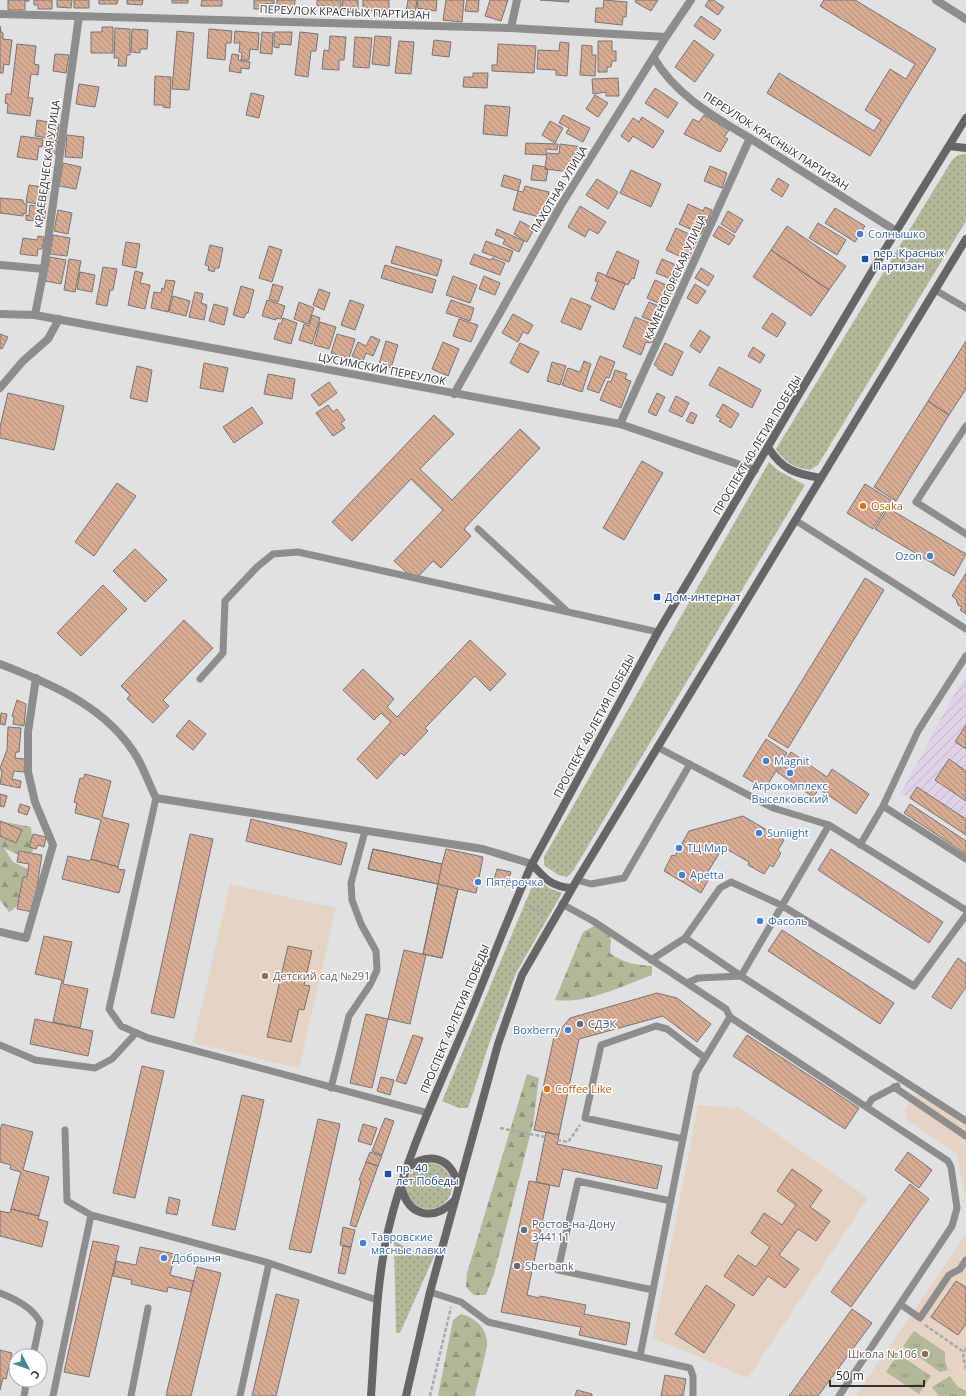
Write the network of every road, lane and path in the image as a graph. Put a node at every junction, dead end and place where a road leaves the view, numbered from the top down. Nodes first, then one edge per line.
1 (517, 0) edge
2 (691, 0) edge
3 (936, 0) edge
4 (0, 14) edge
5 (79, 16) junction
6 (966, 19) edge
7 (511, 28) junction
8 (666, 37) junction
9 (654, 58) junction
10 (966, 118) edge
11 (750, 138) junction
12 (949, 146) junction
13 (966, 148) edge
14 (896, 231) junction
15 (966, 239) edge
16 (884, 251) junction
17 (0, 265) edge
18 (44, 269) junction
19 (943, 276) junction
20 (935, 290) junction
21 (966, 308) edge
22 (0, 314) edge
23 (35, 315) junction
24 (59, 319) junction
25 (0, 388) edge
26 (454, 394) junction
27 (620, 424) junction
28 (966, 426) edge
29 (768, 448) junction
30 (755, 470) junction
31 (821, 478) junction
32 (795, 520) junction
33 (478, 529) dead end
34 (966, 534) edge
35 (568, 612) junction
36 (966, 629) edge
37 (658, 632) junction
38 (966, 656) edge
39 (0, 664) edge
40 (36, 678) junction
41 (200, 679) dead end
42 (657, 747) junction
43 (690, 764) junction
44 (156, 798) junction
45 (884, 806) junction
46 (829, 825) junction
47 (364, 831) junction
48 (860, 845) junction
49 (966, 858) edge
50 (532, 864) junction
51 (577, 880) junction
52 (572, 888) junction
53 (516, 899) junction
54 (562, 904) junction
55 (781, 905) junction
56 (966, 910) edge
57 (966, 915) edge
58 (554, 919) junction
59 (0, 932) edge
60 (685, 938) junction
61 (651, 960) junction
62 (741, 976) junction
63 (687, 983) junction
64 (730, 1017) junction
65 (136, 1033) junction
66 (0, 1045) edge
67 (705, 1058) junction
68 (907, 1083) junction
69 (894, 1087) junction
70 (331, 1088) junction
71 (866, 1107) junction
72 (428, 1113) junction
73 (585, 1118) junction
74 (966, 1121) edge
75 (500, 1128) dead end
76 (65, 1130) dead end
77 (966, 1136) edge
78 (545, 1137) dead end
79 (683, 1139) junction
80 (557, 1140) dead end
81 (406, 1169) junction
82 (401, 1185) junction
83 (458, 1188) junction
84 (455, 1200) junction
85 (671, 1200) junction
86 (91, 1215) junction
87 (966, 1260) edge
88 (269, 1263) junction
89 (653, 1290) junction
90 (430, 1292) junction
91 (0, 1293) edge
92 (453, 1299) junction
93 (377, 1300) junction
94 (900, 1304) junction
95 (148, 1308) dead end
96 (920, 1318) junction
97 (35, 1348) edge
98 (966, 1348) edge
99 (964, 1352) junction
100 (640, 1356) junction
101 (966, 1369) edge
102 (53, 1396) edge
103 (131, 1396) edge
104 (240, 1396) edge
105 (371, 1396) edge
106 (406, 1396) edge
107 (430, 1396) edge
108 (693, 1396) edge
109 (839, 1396) edge

1 - 7 street
2 - 8 street, ПАХОТНАЯ УЛИЦА
3 - 6 street
4 - 5 street, ПЕРЕУЛОК КРАСНЫХ ПАРТИЗАН
5 - 7 street, ПЕРЕУЛОК КРАСНЫХ ПАРТИЗАН
5 - 18 street, КРАЕВЕДЧЕСКАЯ УЛИЦА
7 - 8 street, ПЕРЕУЛОК КРАСНЫХ ПАРТИЗАН
8 - 9 street, ПАХОТНАЯ УЛИЦА
9 - 11 street, ПЕРЕУЛОК КРАСНЫХ ПАРТИЗАН
9 - 26 street, ПАХОТНАЯ УЛИЦА
10 - 12 main road, ПРОСПЕКТ 40-ЛЕТИЯ ПОБЕДЫ
11 - 14 street, ПЕРЕУЛОК КРАСНЫХ ПАРТИЗАН
11 - 27 street, КАМЕНОГОРСКАЯ УЛИЦА
12 - 13 main road
12 - 14 main road, ПРОСПЕКТ 40-ЛЕТИЯ ПОБЕДЫ
14 - 16 main road, ПРОСПЕКТ 40-ЛЕТИЯ ПОБЕДЫ
15 - 19 main road
16 - 19 path
16 - 29 main road, ПРОСПЕКТ 40-ЛЕТИЯ ПОБЕДЫ
17 - 18 street
18 - 23 street, КРАЕВЕДЧЕСКАЯ УЛИЦА
19 - 20 main road
20 - 21 lane
20 - 31 main road
22 - 23 street, ЦУСИМСКИЙ ПЕРЕУЛОК
23 - 24 street, ЦУСИМСКИЙ ПЕРЕУЛОК
24 - 25 street
24 - 26 street, ЦУСИМСКИЙ ПЕРЕУЛОК
26 - 27 street, ЦУСИМСКИЙ ПЕРЕУЛОК
27 - 30 street, ЦУСИМСКИЙ ПЕРЕУЛОК
28 - 34 lane
29 - 30 main road, ПРОСПЕКТ 40-ЛЕТИЯ ПОБЕДЫ
29 - 31 main road
30 - 37 main road, ПРОСПЕКТ 40-ЛЕТИЯ ПОБЕДЫ
31 - 32 main road
32 - 36 lane
32 - 42 main road
33 - 35 lane
35 - 37 lane
35 - 41 lane
37 - 50 main road, ПРОСПЕКТ 40-ЛЕТИЯ ПОБЕДЫ
38 - 45 lane
39 - 40 street
40 - 44 street
40 - 59 street
42 - 43 lane
42 - 51 main road
43 - 46 lane
43 - 51 lane
44 - 47 street
44 - 65 lane
45 - 48 lane
45 - 49 lane
46 - 48 lane
46 - 55 lane
47 - 50 street
47 - 70 lane
48 - 56 lane
50 - 52 main road
50 - 53 main road, ПРОСПЕКТ 40-ЛЕТИЯ ПОБЕДЫ
51 - 52 main road
52 - 54 main road
53 - 58 path
53 - 72 main road, ПРОСПЕКТ 40-ЛЕТИЯ ПОБЕДЫ
54 - 58 main road
54 - 61 lane
55 - 57 lane
55 - 60 lane
55 - 62 lane
58 - 83 main road
60 - 61 lane
60 - 62 lane
61 - 63 lane
62 - 63 lane
62 - 68 lane
63 - 64 lane
64 - 67 lane
64 - 71 lane
65 - 66 lane
65 - 70 lane
67 - 73 lane
67 - 79 lane
68 - 69 lane
68 - 74 lane
69 - 71 lane
69 - 77 lane
70 - 72 lane
71 - 94 lane
72 - 81 main road, ПРОСПЕКТ 40-ЛЕТИЯ ПОБЕДЫ
73 - 79 lane
73 - 80 path
75 - 78 path
76 - 86 lane
79 - 85 lane
81 - 82 main road, ПРОСПЕКТ 40-ЛЕТИЯ ПОБЕДЫ
81 - 83 main road
82 - 84 main road
82 - 93 main road, ПРОСПЕКТ 40-ЛЕТИЯ ПОБЕДЫ
83 - 84 main road
84 - 90 main road
85 - 89 lane
85 - 89 lane
86 - 88 lane
86 - 102 lane
87 - 96 lane
88 - 93 lane
88 - 104 lane
89 - 100 lane
90 - 92 lane
90 - 106 main road
91 - 97 lane
92 - 100 lane
92 - 107 path
93 - 105 main road, ПРОСПЕКТ 40-ЛЕТИЯ ПОБЕДЫ
94 - 96 lane
94 - 109 lane
95 - 103 lane
96 - 99 path
98 - 99 path
99 - 101 path
100 - 108 lane

